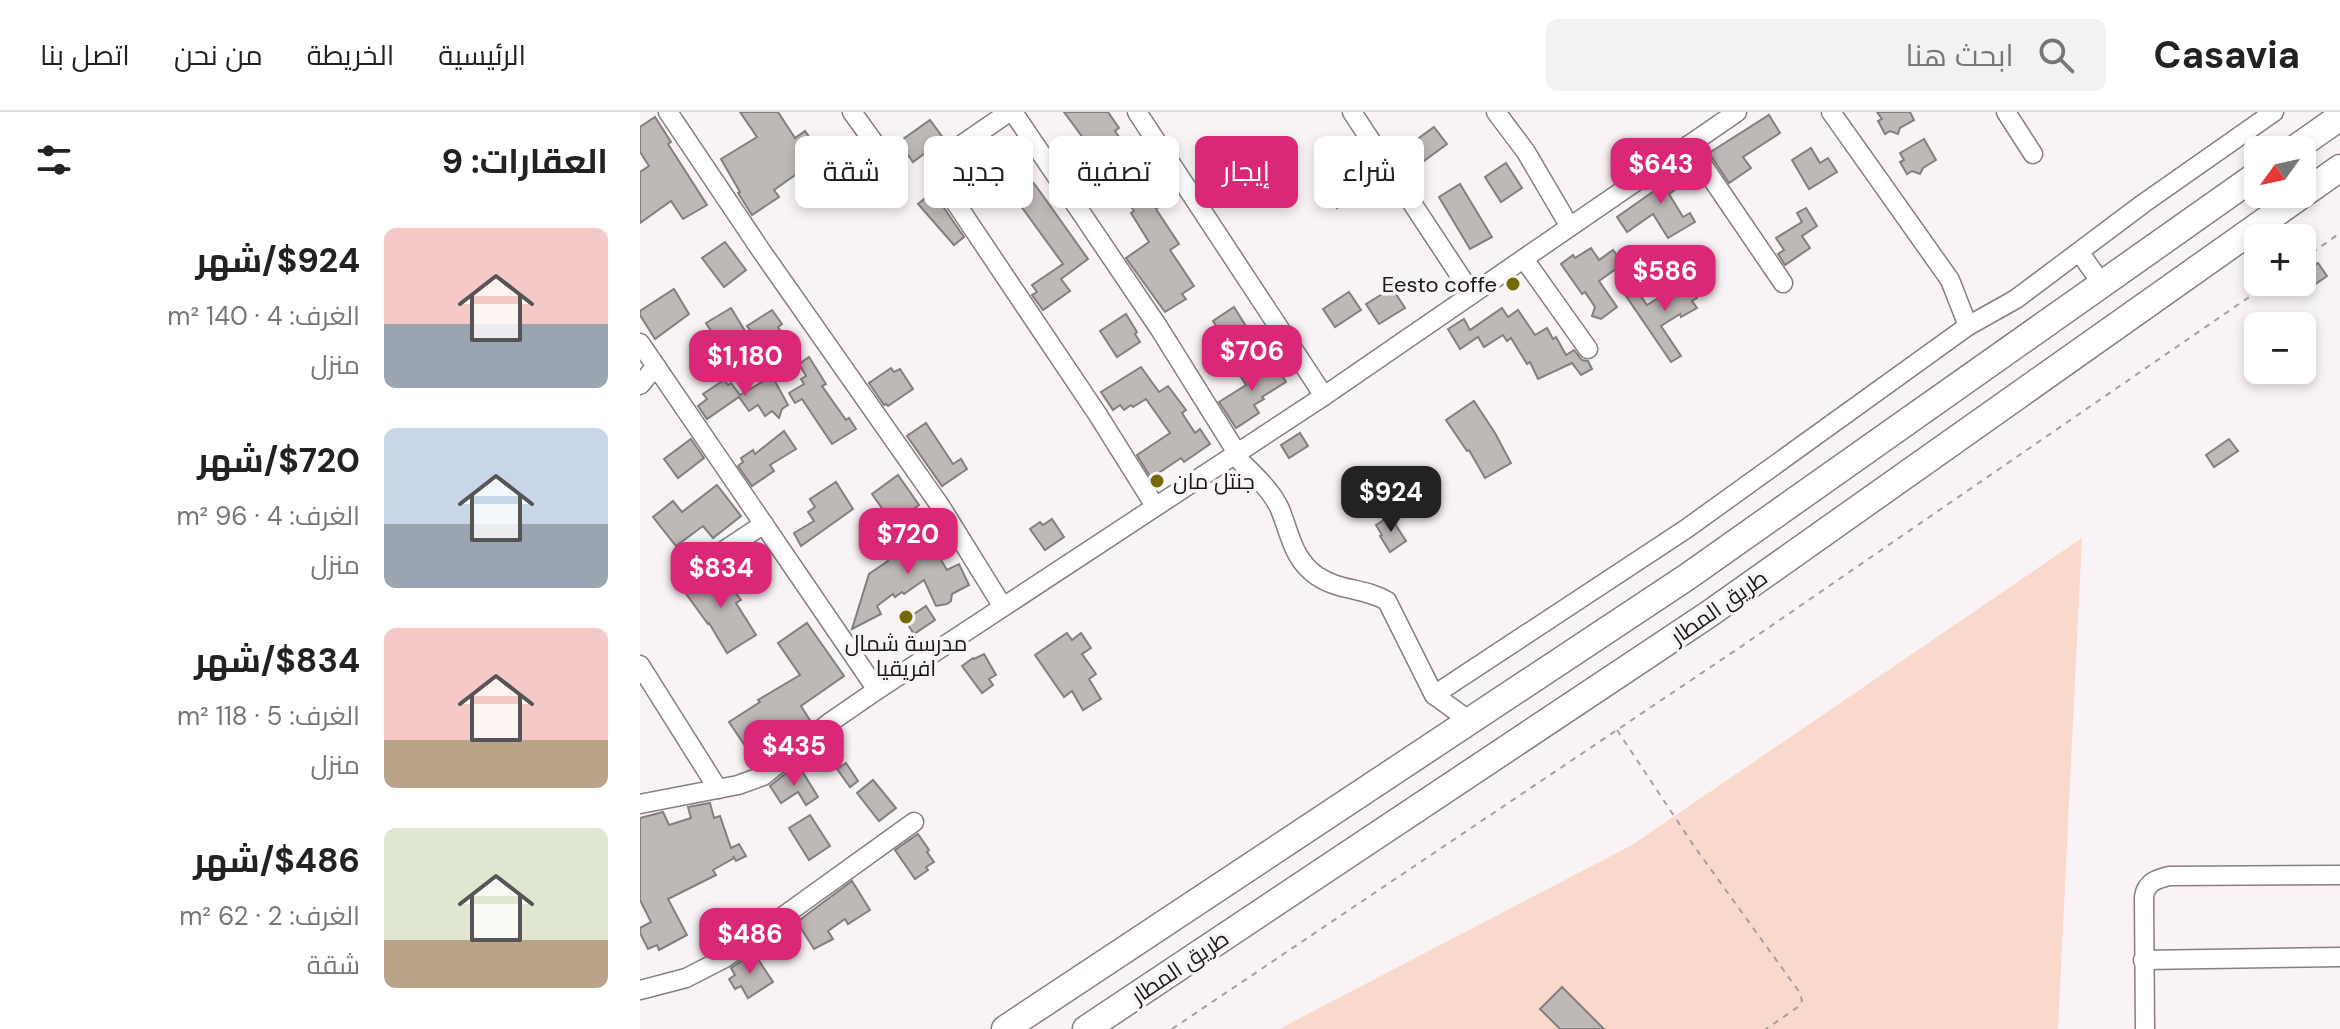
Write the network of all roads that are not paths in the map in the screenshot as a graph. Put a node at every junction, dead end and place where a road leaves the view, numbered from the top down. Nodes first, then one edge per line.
1 (668, 112) edge
2 (852, 112) edge
3 (1011, 112) edge
4 (1137, 112) edge
5 (1352, 112) edge
6 (1496, 112) edge
7 (1737, 112) edge
8 (1831, 112) edge
9 (2006, 112) edge
10 (2274, 112) edge
11 (2340, 117) edge
12 (869, 136) edge
13 (2313, 136) edge
14 (1689, 145) junction
15 (2033, 154) dead end
16 (2340, 168) edge
17 (2244, 184) edge
18 (1570, 227) junction
19 (2080, 253) junction
20 (1524, 259) junction
21 (1783, 283) dead end
22 (2102, 284) junction
23 (1472, 294) junction
24 (1968, 326) junction
25 (640, 343) edge
26 (1588, 349) dead end
27 (656, 366) junction
28 (640, 385) edge
29 (1324, 396) junction
30 (1236, 454) junction
31 (1155, 506) junction
32 (764, 524) junction
33 (684, 577) dead end
34 (1003, 607) junction
35 (640, 665) edge
36 (877, 690) junction
37 (1434, 695) junction
38 (1470, 721) junction
39 (718, 789) junction
40 (640, 804) edge
41 (914, 822) dead end
42 (2340, 875) edge
43 (2340, 957) edge
44 (2143, 960) junction
45 (640, 990) edge
46 (1005, 1029) edge
47 (1086, 1029) edge
48 (2145, 1029) edge

1 - 34 street
2 - 12 street
3 - 30 street
3 - 31 street
4 - 29 street
5 - 23 street
6 - 18 street
7 - 14 street
8 - 24 street
9 - 15 street
10 - 19 street
11 - 13 highway
14 - 18 street
14 - 21 street
16 - 47 highway, طريق المطار
17 - 22 highway, طريق المطار
18 - 20 street
19 - 22 street
19 - 24 street
20 - 23 street
20 - 26 street
22 - 38 highway, طريق المطار
23 - 29 street
24 - 37 street
25 - 27 street
27 - 28 street
27 - 32 street
29 - 30 street
30 - 31 street
30 - 37 street
31 - 34 street
32 - 33 street
32 - 36 street
34 - 36 street
35 - 39 street
36 - 39 street
37 - 38 street
38 - 46 highway, طريق المطار
39 - 40 street
41 - 45 street
42 - 44 street
43 - 44 street
44 - 48 street

